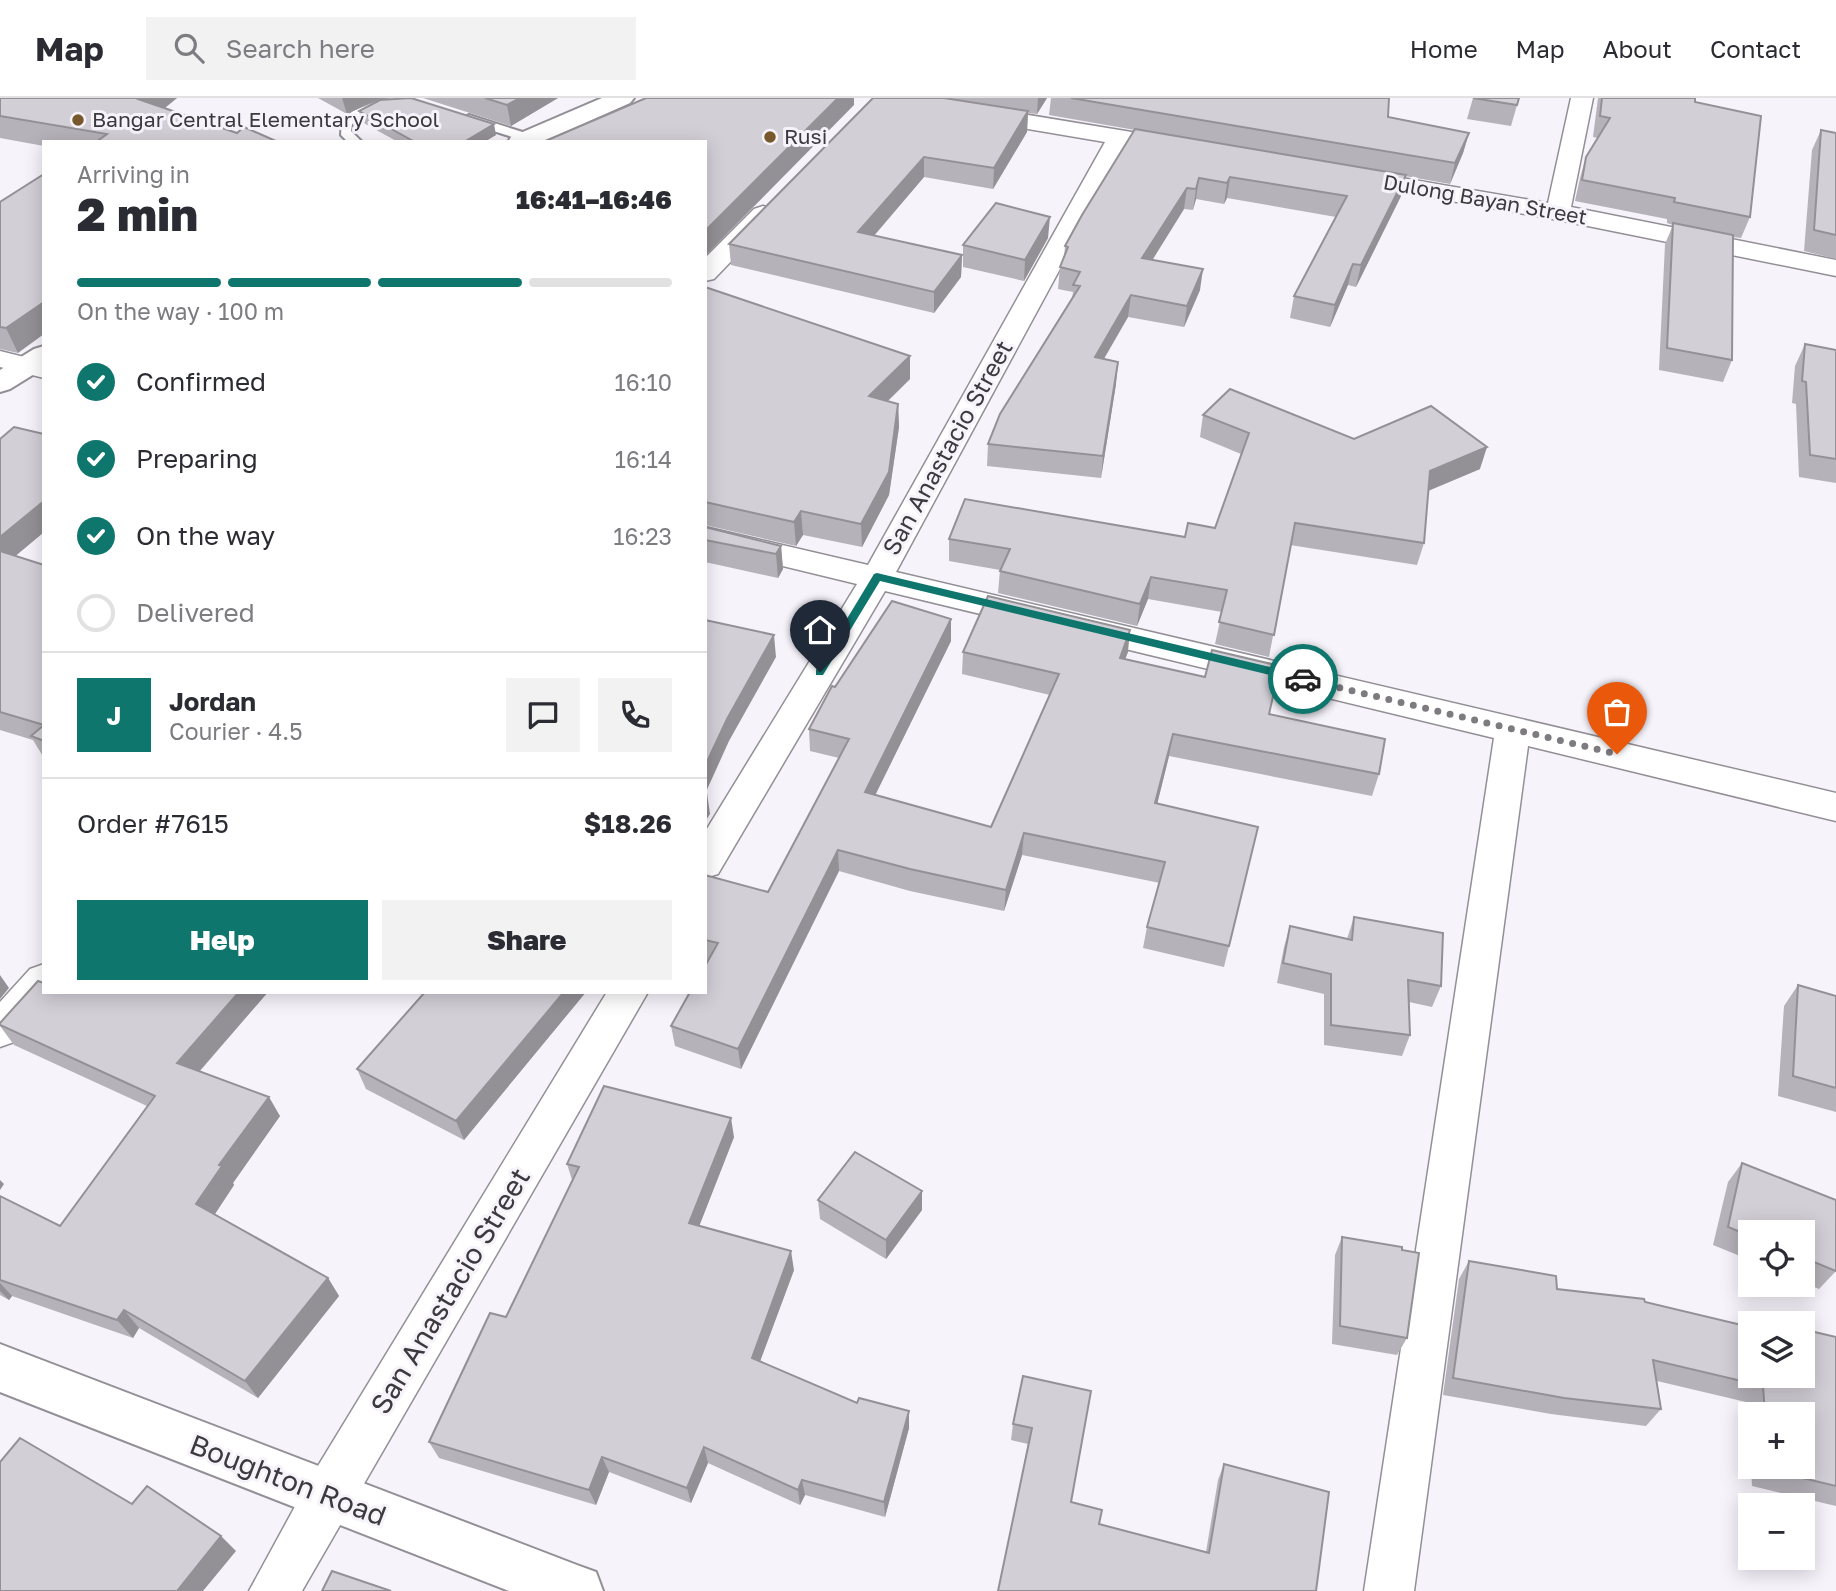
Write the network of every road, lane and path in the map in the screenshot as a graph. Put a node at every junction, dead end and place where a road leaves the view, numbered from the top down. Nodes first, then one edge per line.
1 (622, 98) edge
2 (1582, 98) edge
3 (876, 101) edge
4 (398, 102) edge
5 (454, 114) edge
6 (1120, 136) junction
7 (354, 140) edge
8 (524, 140) edge
9 (1202, 151) edge
10 (1339, 174) edge
11 (782, 195) edge
12 (1558, 212) junction
13 (1836, 268) edge
14 (707, 271) edge
15 (28, 362) edge
16 (0, 383) edge
17 (707, 537) edge
18 (877, 577) junction
19 (1513, 730) junction
20 (1836, 807) edge
21 (707, 861) edge
22 (42, 982) edge
23 (627, 994) edge
24 (0, 1030) edge
25 (0, 1368) edge
26 (327, 1496) junction
27 (274, 1591) edge
28 (577, 1591) edge
29 (1389, 1591) edge

1 - 8 main road
2 - 12 street
3 - 6 street
4 - 7 lane
5 - 8 lane
6 - 9 street
6 - 18 street, San Anastacio Street
10 - 12 street, Dulong Bayan Street
11 - 14 street
12 - 13 street, Dulong Bayan Street
15 - 16 main road
17 - 18 street
18 - 19 street
18 - 21 street, San Anastacio Street
19 - 20 street
19 - 29 street
22 - 24 street
23 - 26 street, San Anastacio Street
25 - 26 main road, Boughton Road
26 - 27 street, San Anastacio Street
26 - 28 main road, Boughton Road

